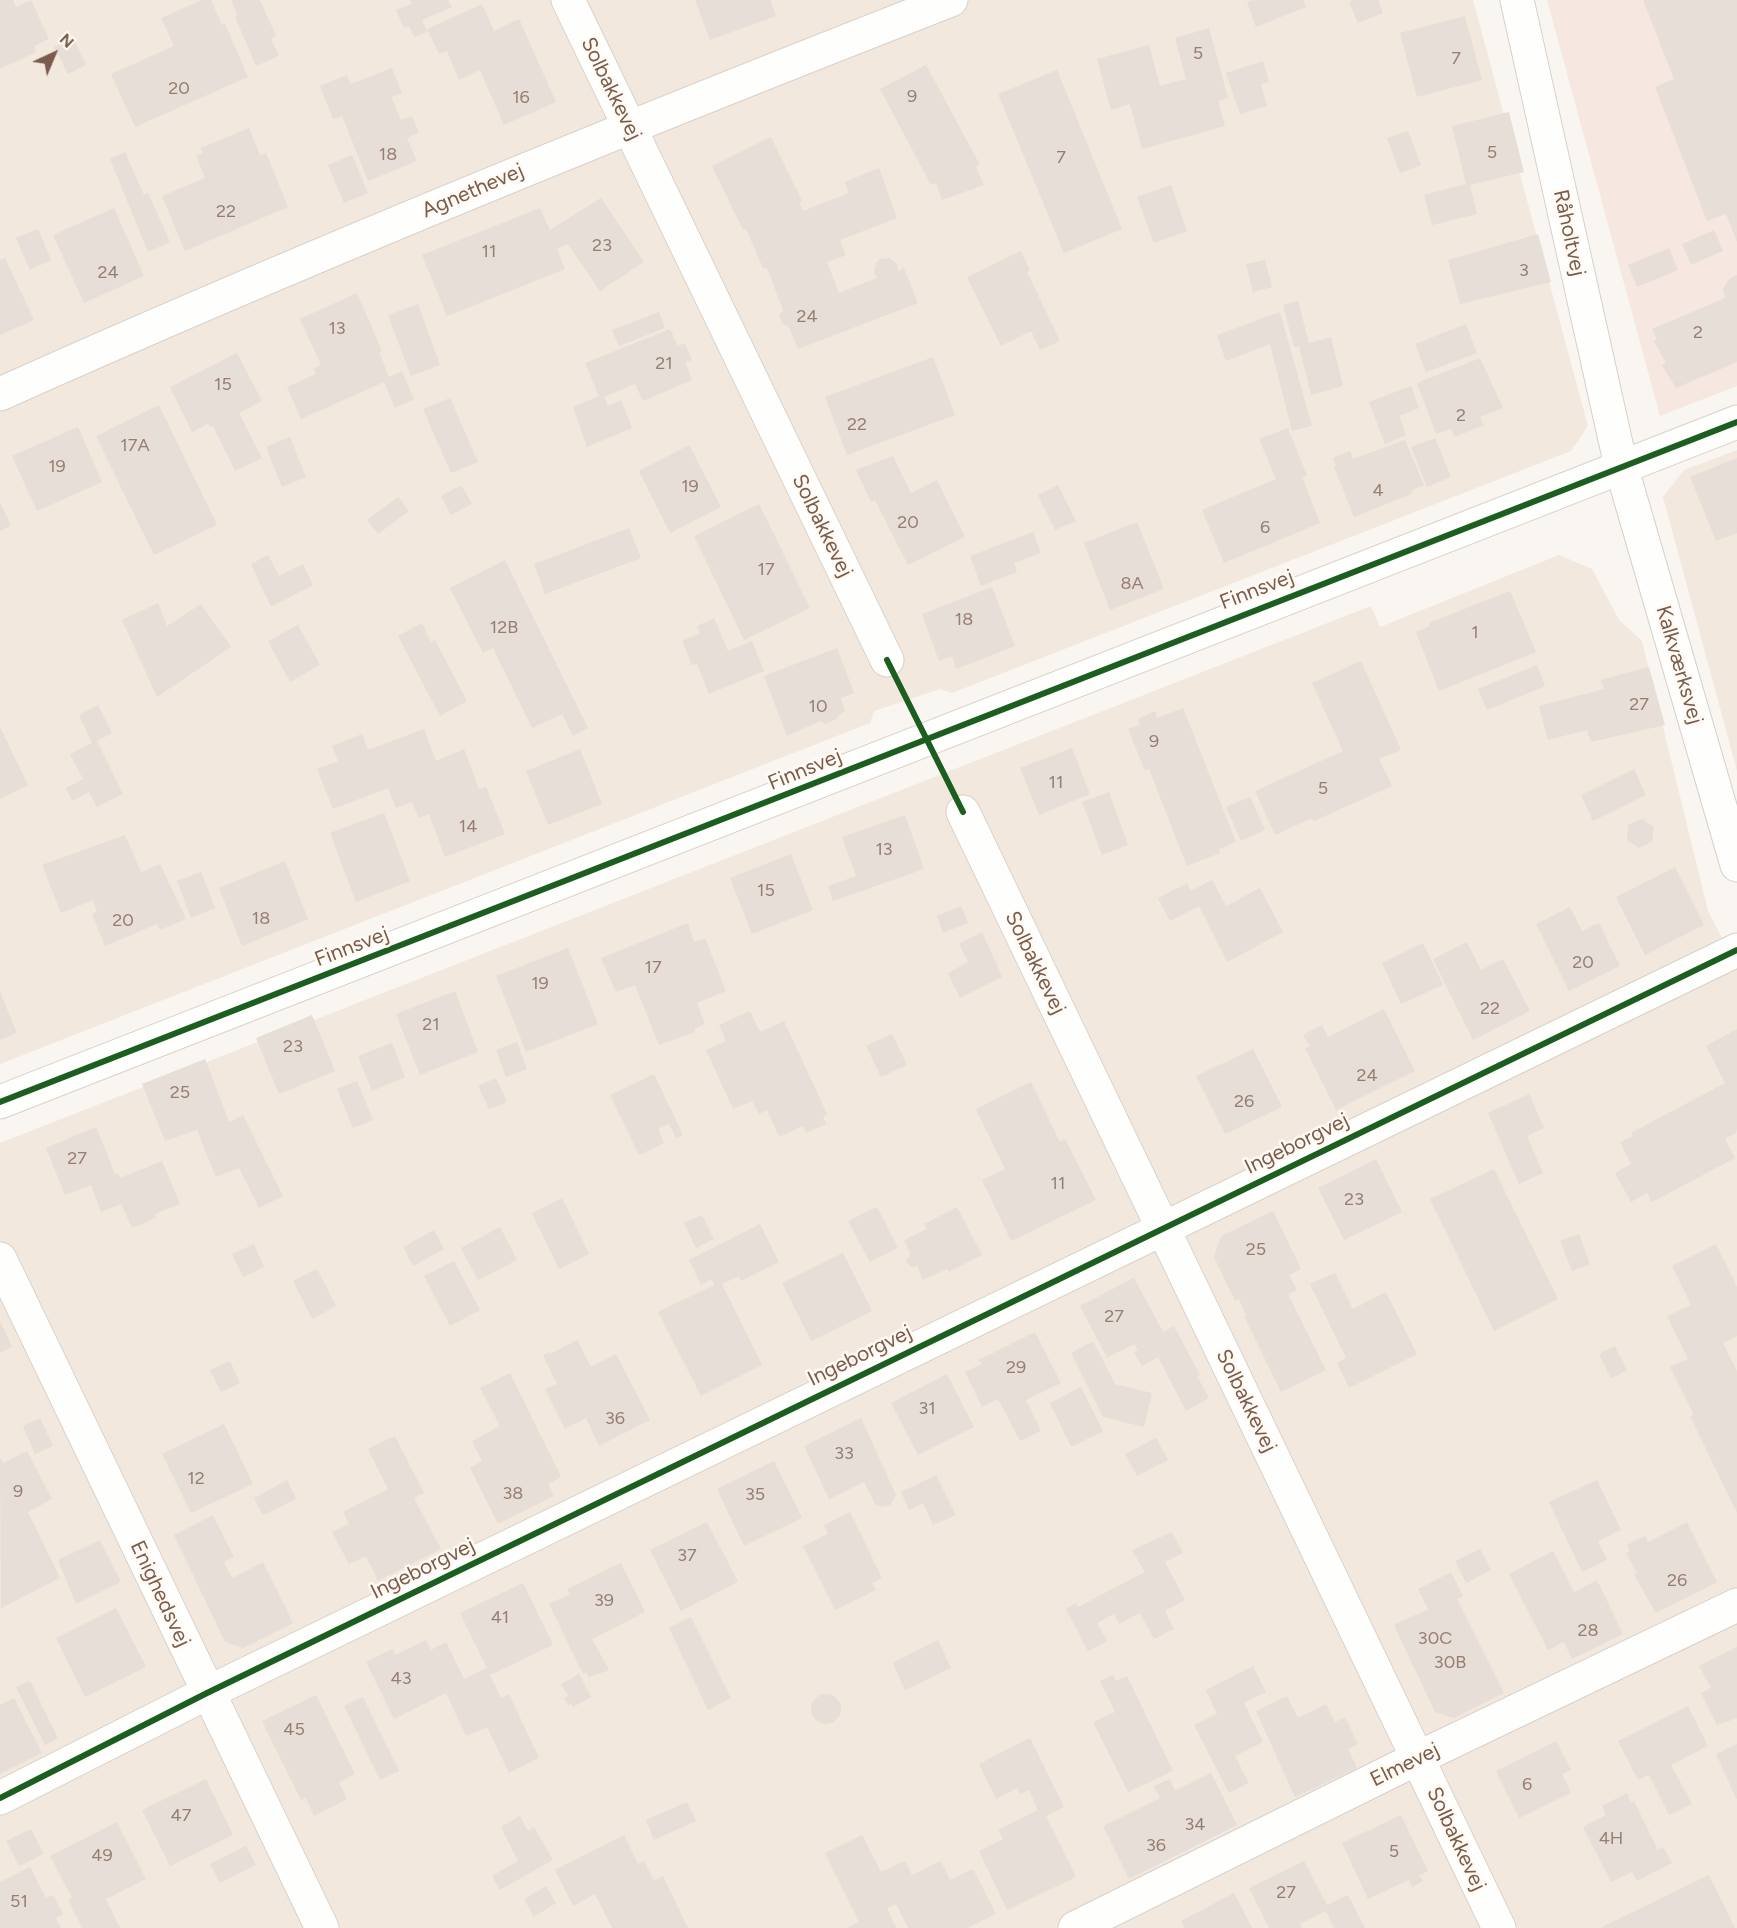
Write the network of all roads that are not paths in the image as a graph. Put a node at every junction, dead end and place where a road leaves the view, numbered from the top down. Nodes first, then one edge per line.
1 (568, 0) edge
2 (951, 0) edge
3 (1517, 0) edge
4 (629, 126) junction
5 (0, 394) edge
6 (1737, 422) edge
7 (1621, 466) junction
8 (887, 660) dead end
9 (963, 812) dead end
10 (1737, 865) edge
11 (1737, 950) edge
12 (0, 1102) edge
13 (1163, 1227) junction
14 (0, 1259) edge
15 (1737, 1605) edge
16 (207, 1693) junction
17 (1418, 1758) junction
18 (0, 1798) edge
19 (322, 1928) edge
20 (1075, 1928) edge
21 (1499, 1928) edge

1 - 4 street, Solbakkevej
2 - 4 street, Agnethevej
3 - 7 street, Råholtvej
4 - 5 street, Agnethevej
4 - 8 street, Solbakkevej
6 - 7 street, Finnsvej
7 - 10 street, Kalkværksvej
7 - 12 street, Finnsvej
9 - 13 street, Solbakkevej
11 - 13 street, Ingeborgvej
13 - 16 street, Ingeborgvej
13 - 17 street, Solbakkevej
14 - 16 street, Enighedsvej
15 - 17 street, Elmevej
16 - 18 street, Ingeborgvej
16 - 19 street, Enighedsvej
17 - 20 street, Elmevej
17 - 21 street, Solbakkevej

